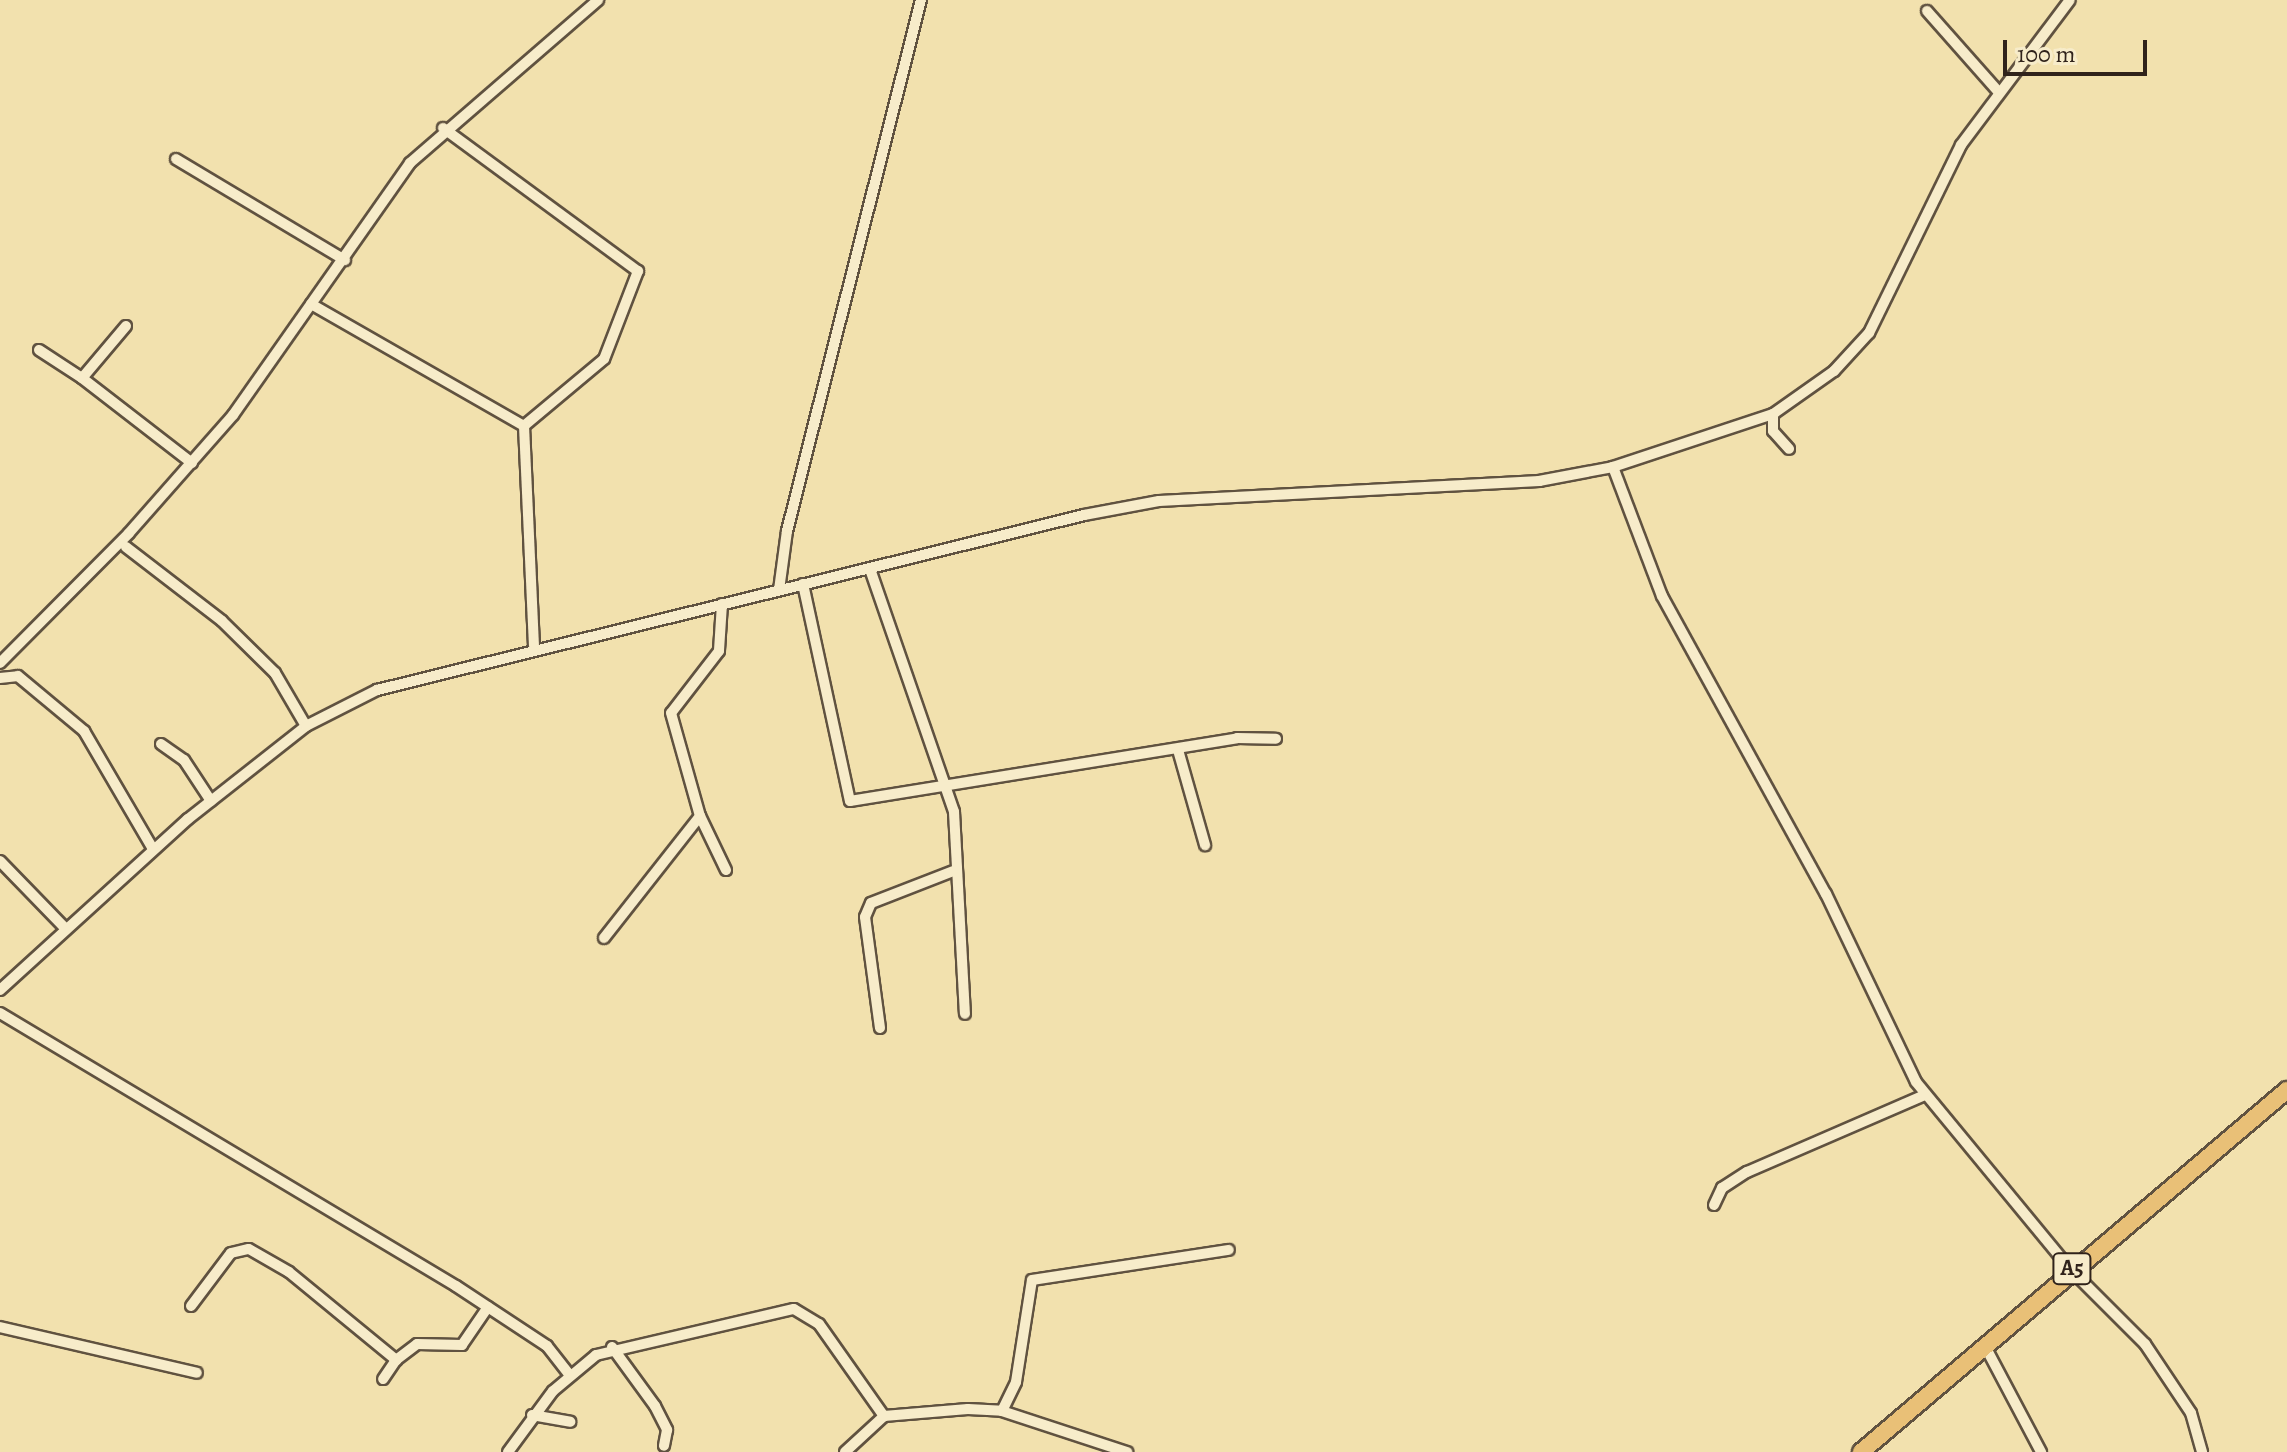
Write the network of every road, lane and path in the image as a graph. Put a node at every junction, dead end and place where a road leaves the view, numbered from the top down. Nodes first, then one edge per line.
1 (598, 0) edge
2 (921, 0) edge
3 (2070, 0) edge
4 (1927, 11) dead end
5 (1997, 90) junction
6 (443, 128) junction
7 (176, 159) dead end
8 (345, 260) junction
9 (311, 304) junction
10 (126, 326) dead end
11 (39, 350) dead end
12 (82, 378) junction
13 (1773, 414) junction
14 (524, 426) junction
15 (1789, 449) dead end
16 (192, 463) junction
17 (1613, 467) junction
18 (126, 547) dead end
19 (870, 569) junction
20 (803, 584) junction
21 (779, 590) junction
22 (722, 604) junction
23 (534, 646) junction
24 (0, 663) edge
25 (0, 678) edge
26 (306, 726) junction
27 (1276, 739) dead end
28 (161, 744) dead end
29 (1178, 750) junction
30 (948, 786) junction
31 (211, 801) junction
32 (700, 816) junction
33 (1205, 845) dead end
34 (153, 849) junction
35 (0, 861) edge
36 (726, 870) dead end
37 (953, 871) junction
38 (65, 928) junction
39 (604, 938) dead end
40 (0, 990) edge
41 (0, 1013) edge
42 (965, 1014) dead end
43 (880, 1028) dead end
44 (2287, 1090) edge
45 (1925, 1095) junction
46 (1714, 1205) dead end
47 (1229, 1250) dead end
48 (2071, 1270) junction
49 (191, 1306) dead end
50 (488, 1307) junction
51 (0, 1327) edge
52 (612, 1347) junction
53 (1986, 1348) junction
54 (396, 1360) junction
55 (197, 1373) dead end
56 (570, 1375) junction
57 (383, 1379) dead end
58 (1002, 1411) junction
59 (532, 1415) junction
60 (884, 1416) junction
61 (570, 1422) dead end
62 (664, 1446) dead end
63 (508, 1452) edge
64 (845, 1452) edge
65 (1127, 1452) edge
66 (1861, 1452) edge
67 (2041, 1452) edge
68 (2202, 1452) edge

1 - 6 street
2 - 21 street
3 - 5 street
4 - 5 street
5 - 13 street
6 - 8 street
6 - 14 street
7 - 8 street
8 - 9 street
9 - 14 street
9 - 16 street
10 - 12 street
11 - 12 street
12 - 16 street
13 - 15 street
13 - 17 street
14 - 23 street
16 - 24 street
17 - 19 street
17 - 45 street
18 - 26 street
19 - 20 street
19 - 30 street
20 - 21 street
20 - 30 street
21 - 22 street
22 - 23 street
22 - 32 street
23 - 26 street
25 - 34 street
26 - 31 street
27 - 29 street
28 - 31 street
29 - 30 street
29 - 33 street
30 - 37 street
31 - 34 street
32 - 36 street
32 - 39 street
34 - 38 street
35 - 38 street
37 - 42 street
37 - 43 street
38 - 40 street
41 - 50 street
44 - 48 main road, A5
45 - 46 street
45 - 48 street
47 - 58 street
48 - 53 main road, A5
48 - 68 street
49 - 54 street
50 - 54 street
50 - 56 street
51 - 55 street
52 - 56 street
52 - 60 street
52 - 62 street
53 - 66 main road, A5
53 - 67 street
54 - 57 street
56 - 59 street
58 - 60 street
58 - 65 street
59 - 61 street
59 - 63 street
60 - 64 street

